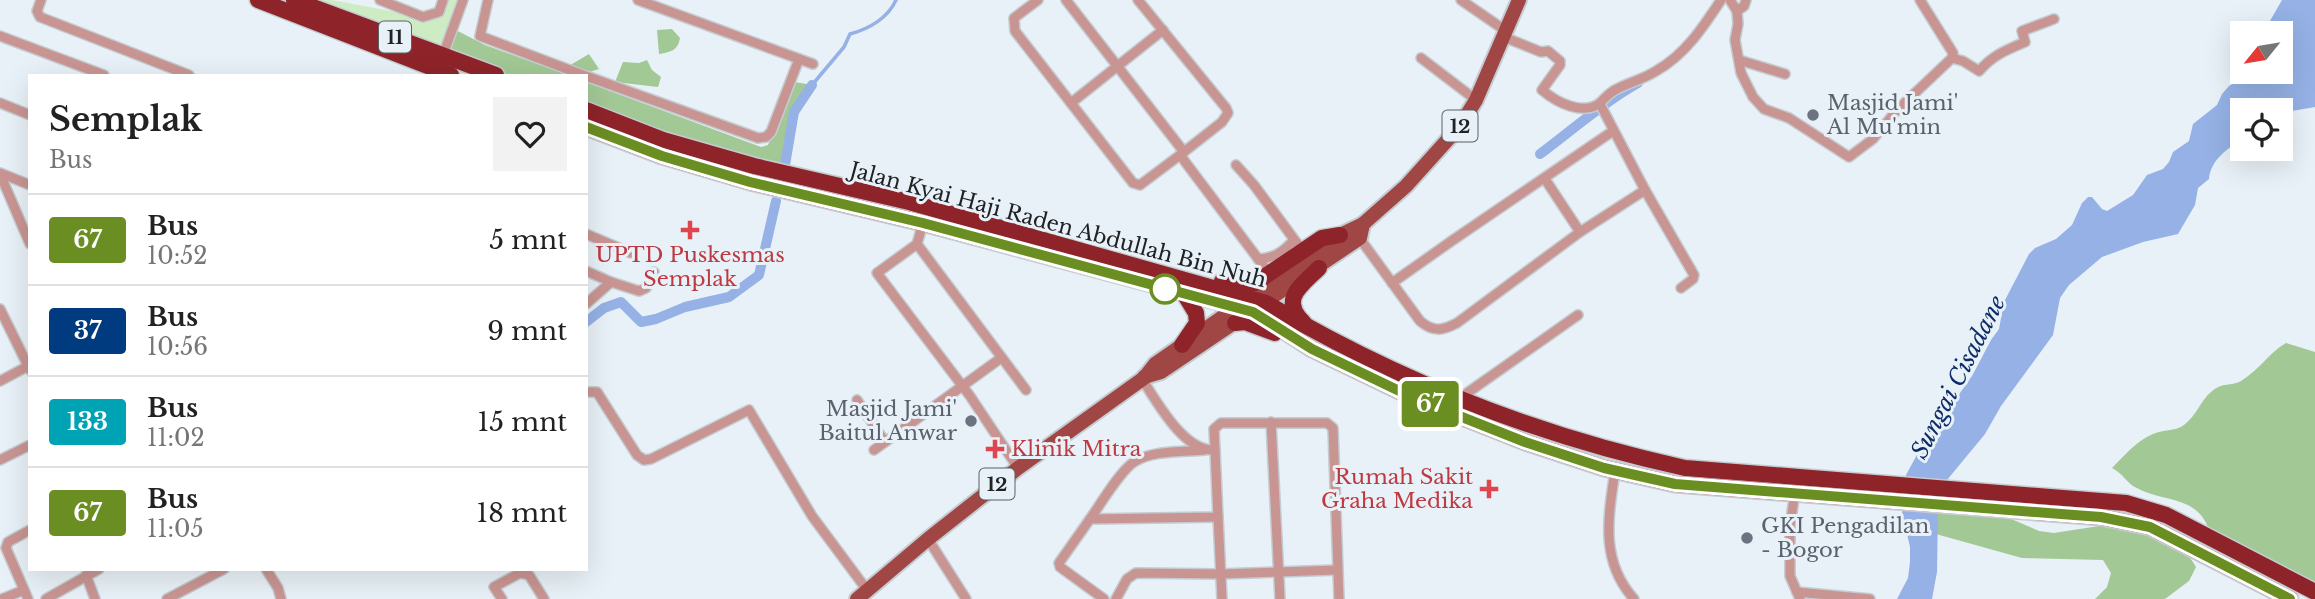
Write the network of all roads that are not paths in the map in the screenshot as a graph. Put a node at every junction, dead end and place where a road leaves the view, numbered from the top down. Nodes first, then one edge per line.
1 (41, 0) edge
2 (258, 0) edge
3 (294, 0) edge
4 (380, 0) edge
5 (443, 0) edge
6 (463, 0) edge
7 (488, 0) edge
8 (638, 0) edge
9 (1038, 0) edge
10 (1066, 0) edge
11 (1138, 0) edge
12 (1461, 0) edge
13 (1518, 0) edge
14 (1721, 0) edge
15 (1730, 0) edge
16 (1746, 0) edge
17 (1920, 0) edge
18 (1737, 11) junction
19 (2054, 19) dead end
20 (1163, 30) junction
21 (1505, 34) junction
22 (0, 36) edge
23 (1421, 58) dead end
24 (1952, 58) junction
25 (799, 59) junction
26 (1739, 60) junction
27 (813, 64) dead end
28 (1117, 66) junction
29 (441, 69) edge
30 (101, 74) edge
31 (185, 74) edge
32 (487, 74) edge
33 (580, 74) edge
34 (1785, 75) dead end
35 (588, 77) edge
36 (1476, 100) junction
37 (0, 103) edge
38 (1071, 103) junction
39 (1601, 106) junction
40 (588, 111) edge
41 (28, 114) edge
42 (588, 128) edge
43 (1613, 131) junction
44 (1182, 154) junction
45 (1236, 165) dead end
46 (0, 174) edge
47 (752, 174) junction
48 (1545, 179) junction
49 (28, 184) edge
50 (1645, 190) junction
51 (923, 223) junction
52 (1354, 231) junction
53 (1580, 232) junction
54 (588, 235) edge
55 (28, 238) edge
56 (917, 244) junction
57 (1298, 245) junction
58 (631, 253) dead end
59 (1258, 259) junction
60 (1141, 266) junction
61 (1319, 268) junction
62 (588, 272) edge
63 (654, 272) dead end
64 (1272, 277) junction
65 (611, 282) junction
66 (1392, 283) junction
67 (1681, 288) dead end
68 (1185, 295) junction
69 (588, 302) edge
70 (0, 309) edge
71 (1248, 309) junction
72 (1578, 315) dead end
73 (1311, 330) junction
74 (1182, 345) junction
75 (1002, 358) junction
76 (28, 365) edge
77 (28, 367) edge
78 (1143, 378) junction
79 (0, 381) edge
80 (961, 387) junction
81 (1026, 390) dead end
82 (588, 392) edge
83 (1458, 399) junction
84 (858, 400) dead end
85 (1271, 422) junction
86 (885, 442) junction
87 (28, 446) edge
88 (874, 450) dead end
89 (1211, 450) junction
90 (0, 460) edge
91 (1018, 468) junction
92 (1615, 471) junction
93 (1795, 492) junction
94 (1218, 517) junction
95 (1090, 520) junction
96 (28, 531) edge
97 (928, 539) junction
98 (1337, 570) junction
99 (95, 571) edge
100 (220, 571) edge
101 (267, 571) edge
102 (1277, 572) junction
103 (1220, 574) junction
104 (86, 575) junction
105 (2315, 593) edge
106 (26, 595) edge
107 (862, 595) edge
108 (1799, 596) edge
109 (2, 599) edge
110 (46, 599) edge
111 (95, 599) edge
112 (167, 599) edge
113 (281, 599) edge
114 (502, 599) edge
115 (544, 599) edge
116 (966, 599) edge
117 (1104, 599) edge
118 (1116, 599) edge
119 (1222, 599) edge
120 (1280, 599) edge
121 (1339, 599) edge
122 (1634, 599) edge
123 (1870, 599) edge
124 (2290, 599) edge

1 - 31 street
2 - 29 highway, 11
3 - 29 highway, 11
4 - 5 street
6 - 29 street
7 - 33 street
8 - 25 street
9 - 38 street
10 - 28 street
11 - 20 street
12 - 21 street
13 - 21 main road, 12
14 - 39 street
15 - 18 street
16 - 18 street
17 - 24 street
18 - 26 street
19 - 24 street
20 - 28 street
20 - 44 street
21 - 36 main road, 12
21 - 39 street
22 - 30 street
23 - 36 street
24 - 26 street
25 - 27 street
25 - 35 street
26 - 34 street
28 - 38 street
28 - 44 street
29 - 32 highway, 11
36 - 52 main road, 12
37 - 41 street
38 - 44 street
39 - 43 street
40 - 47 highway, Jalan Kyai Haji Raden Abdullah Bin Nuh
42 - 47 highway, Jalan Kyai Haji Raden Abdullah Bin Nuh
43 - 48 street
43 - 50 street
44 - 59 street
45 - 57 street
46 - 49 street
46 - 55 street
47 - 51 highway, Jalan Kyai Haji Raden Abdullah Bin Nuh
47 - 60 highway, Jalan Kyai Haji Raden Abdullah Bin Nuh
48 - 53 street
48 - 66 street
50 - 53 street
50 - 67 street
51 - 56 street
51 - 68 highway, Jalan Kyai Haji Raden Abdullah Bin Nuh
52 - 57 highway
52 - 61 main road, 12
52 - 64 main road, 12
52 - 66 street
53 - 66 street
54 - 58 street
56 - 75 street
56 - 80 street
57 - 59 street
57 - 64 highway
59 - 64 street
60 - 64 highway
60 - 71 highway, Jalan Kyai Haji Raden Abdullah Bin Nuh
61 - 71 main road, 12
61 - 73 highway, 12
62 - 65 street
63 - 65 street
64 - 71 main road, 12
65 - 69 street
68 - 71 highway, Jalan Kyai Haji Raden Abdullah Bin Nuh
68 - 74 highway, 12
70 - 76 street
71 - 73 highway, Jalan Kyai Haji Raden Abdullah Bin Nuh
71 - 74 main road, 12
71 - 78 main road, 12
71 - 92 highway
72 - 83 street
73 - 83 highway, Jalan Kyai Haji Raden Abdullah Bin Nuh
74 - 78 main road, 12
75 - 80 street
75 - 81 street
77 - 79 street
78 - 89 street
78 - 91 main road, 12
80 - 86 street
80 - 91 street
82 - 107 street
83 - 105 highway, Jalan Kyai Haji Raden Abdullah Bin Nuh
84 - 86 street
85 - 89 street
85 - 98 street
85 - 102 street
86 - 88 street
87 - 90 street
89 - 94 street
89 - 95 street
91 - 97 main road, 12
92 - 93 highway
92 - 122 street
93 - 108 street
93 - 124 highway
94 - 95 street
94 - 103 street
95 - 117 street
96 - 106 street
97 - 107 main road, 12
97 - 116 street
98 - 102 street
98 - 121 street
99 - 104 street
100 - 112 street
101 - 113 street
102 - 103 street
102 - 120 street
103 - 118 street
103 - 119 street
104 - 110 street
104 - 111 street
106 - 109 street
108 - 123 street
114 - 115 street

